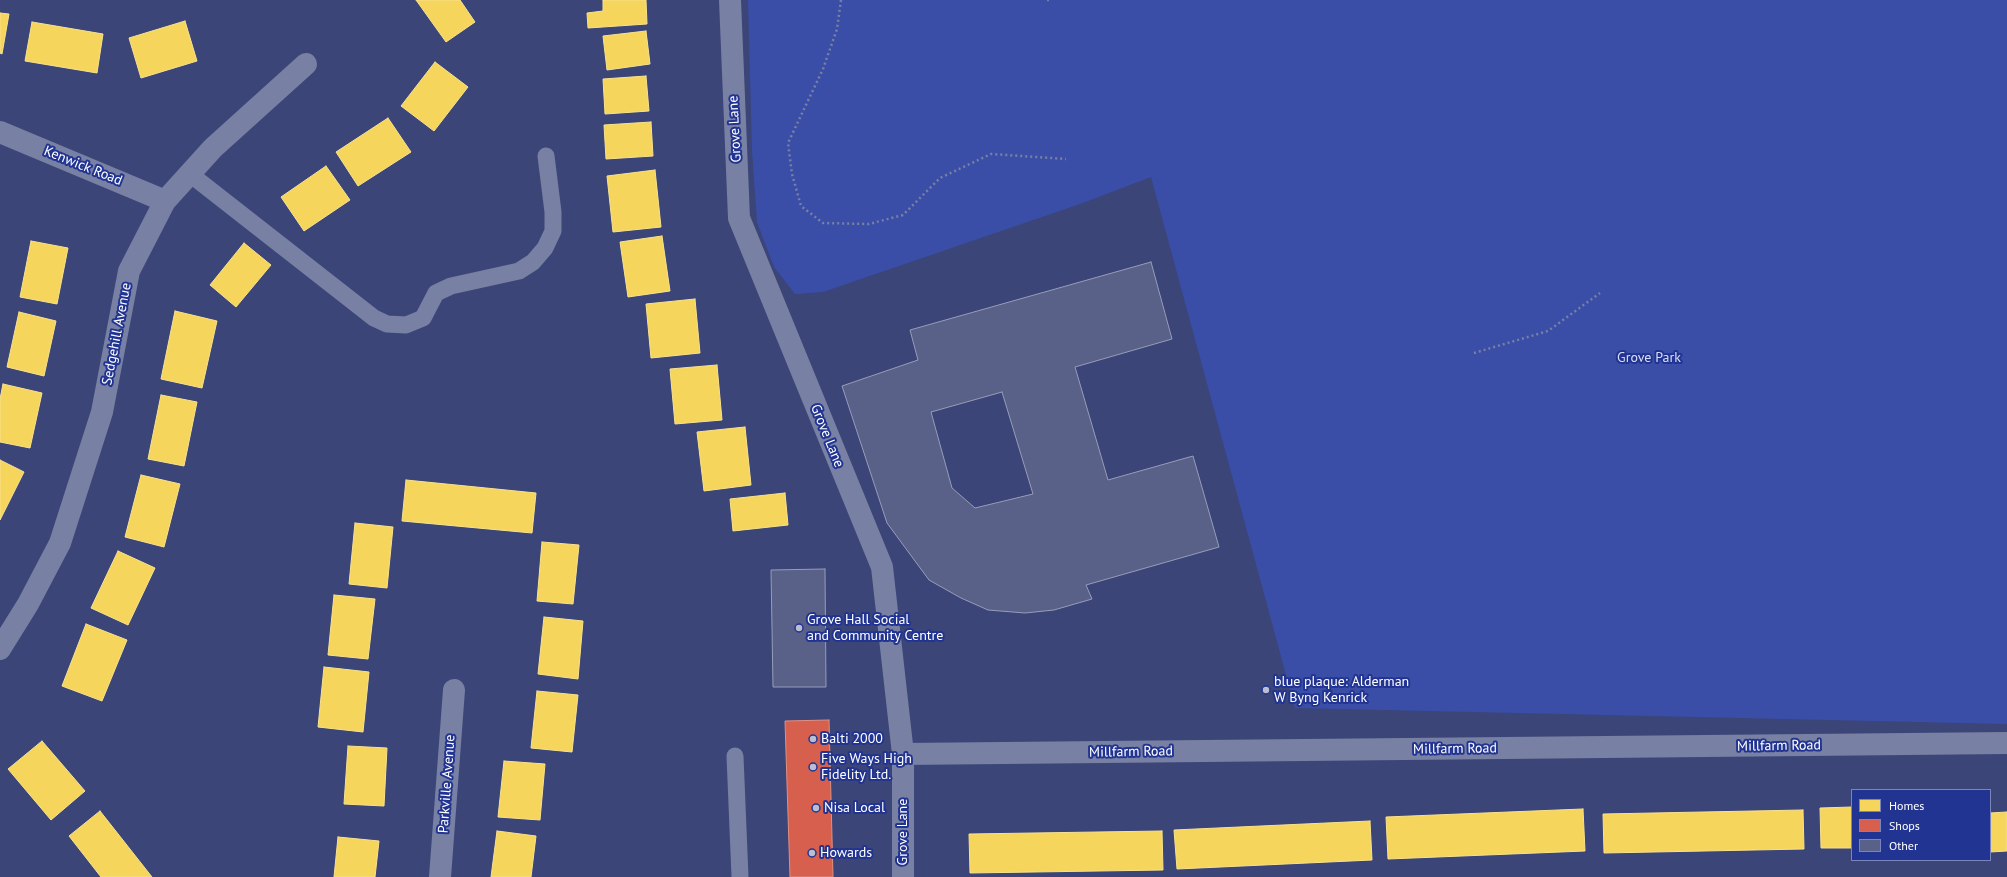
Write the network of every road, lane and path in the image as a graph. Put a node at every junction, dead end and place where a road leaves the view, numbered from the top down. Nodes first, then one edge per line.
1 (730, 0) edge
2 (841, 0) edge
3 (1047, 0) edge
4 (1050, 0) edge
5 (306, 64) dead end
6 (0, 132) edge
7 (546, 156) dead end
8 (1066, 160) dead end
9 (190, 174) junction
10 (165, 201) junction
11 (1600, 293) dead end
12 (1474, 353) dead end
13 (0, 649) edge
14 (454, 690) dead end
15 (2007, 743) edge
16 (903, 754) junction
17 (735, 756) dead end
18 (440, 877) edge
19 (740, 877) edge
20 (903, 877) edge

1 - 16 street, Grove Lane
2 - 8 path
3 - 4 path
5 - 9 street, Sedgehill Avenue
6 - 10 street, Kenwick Road
7 - 9 lane
9 - 10 street, Sedgehill Avenue
10 - 13 street, Sedgehill Avenue
11 - 12 path
14 - 18 street, Parkville Avenue
15 - 16 street, Millfarm Road
16 - 20 street, Grove Lane
17 - 19 lane

